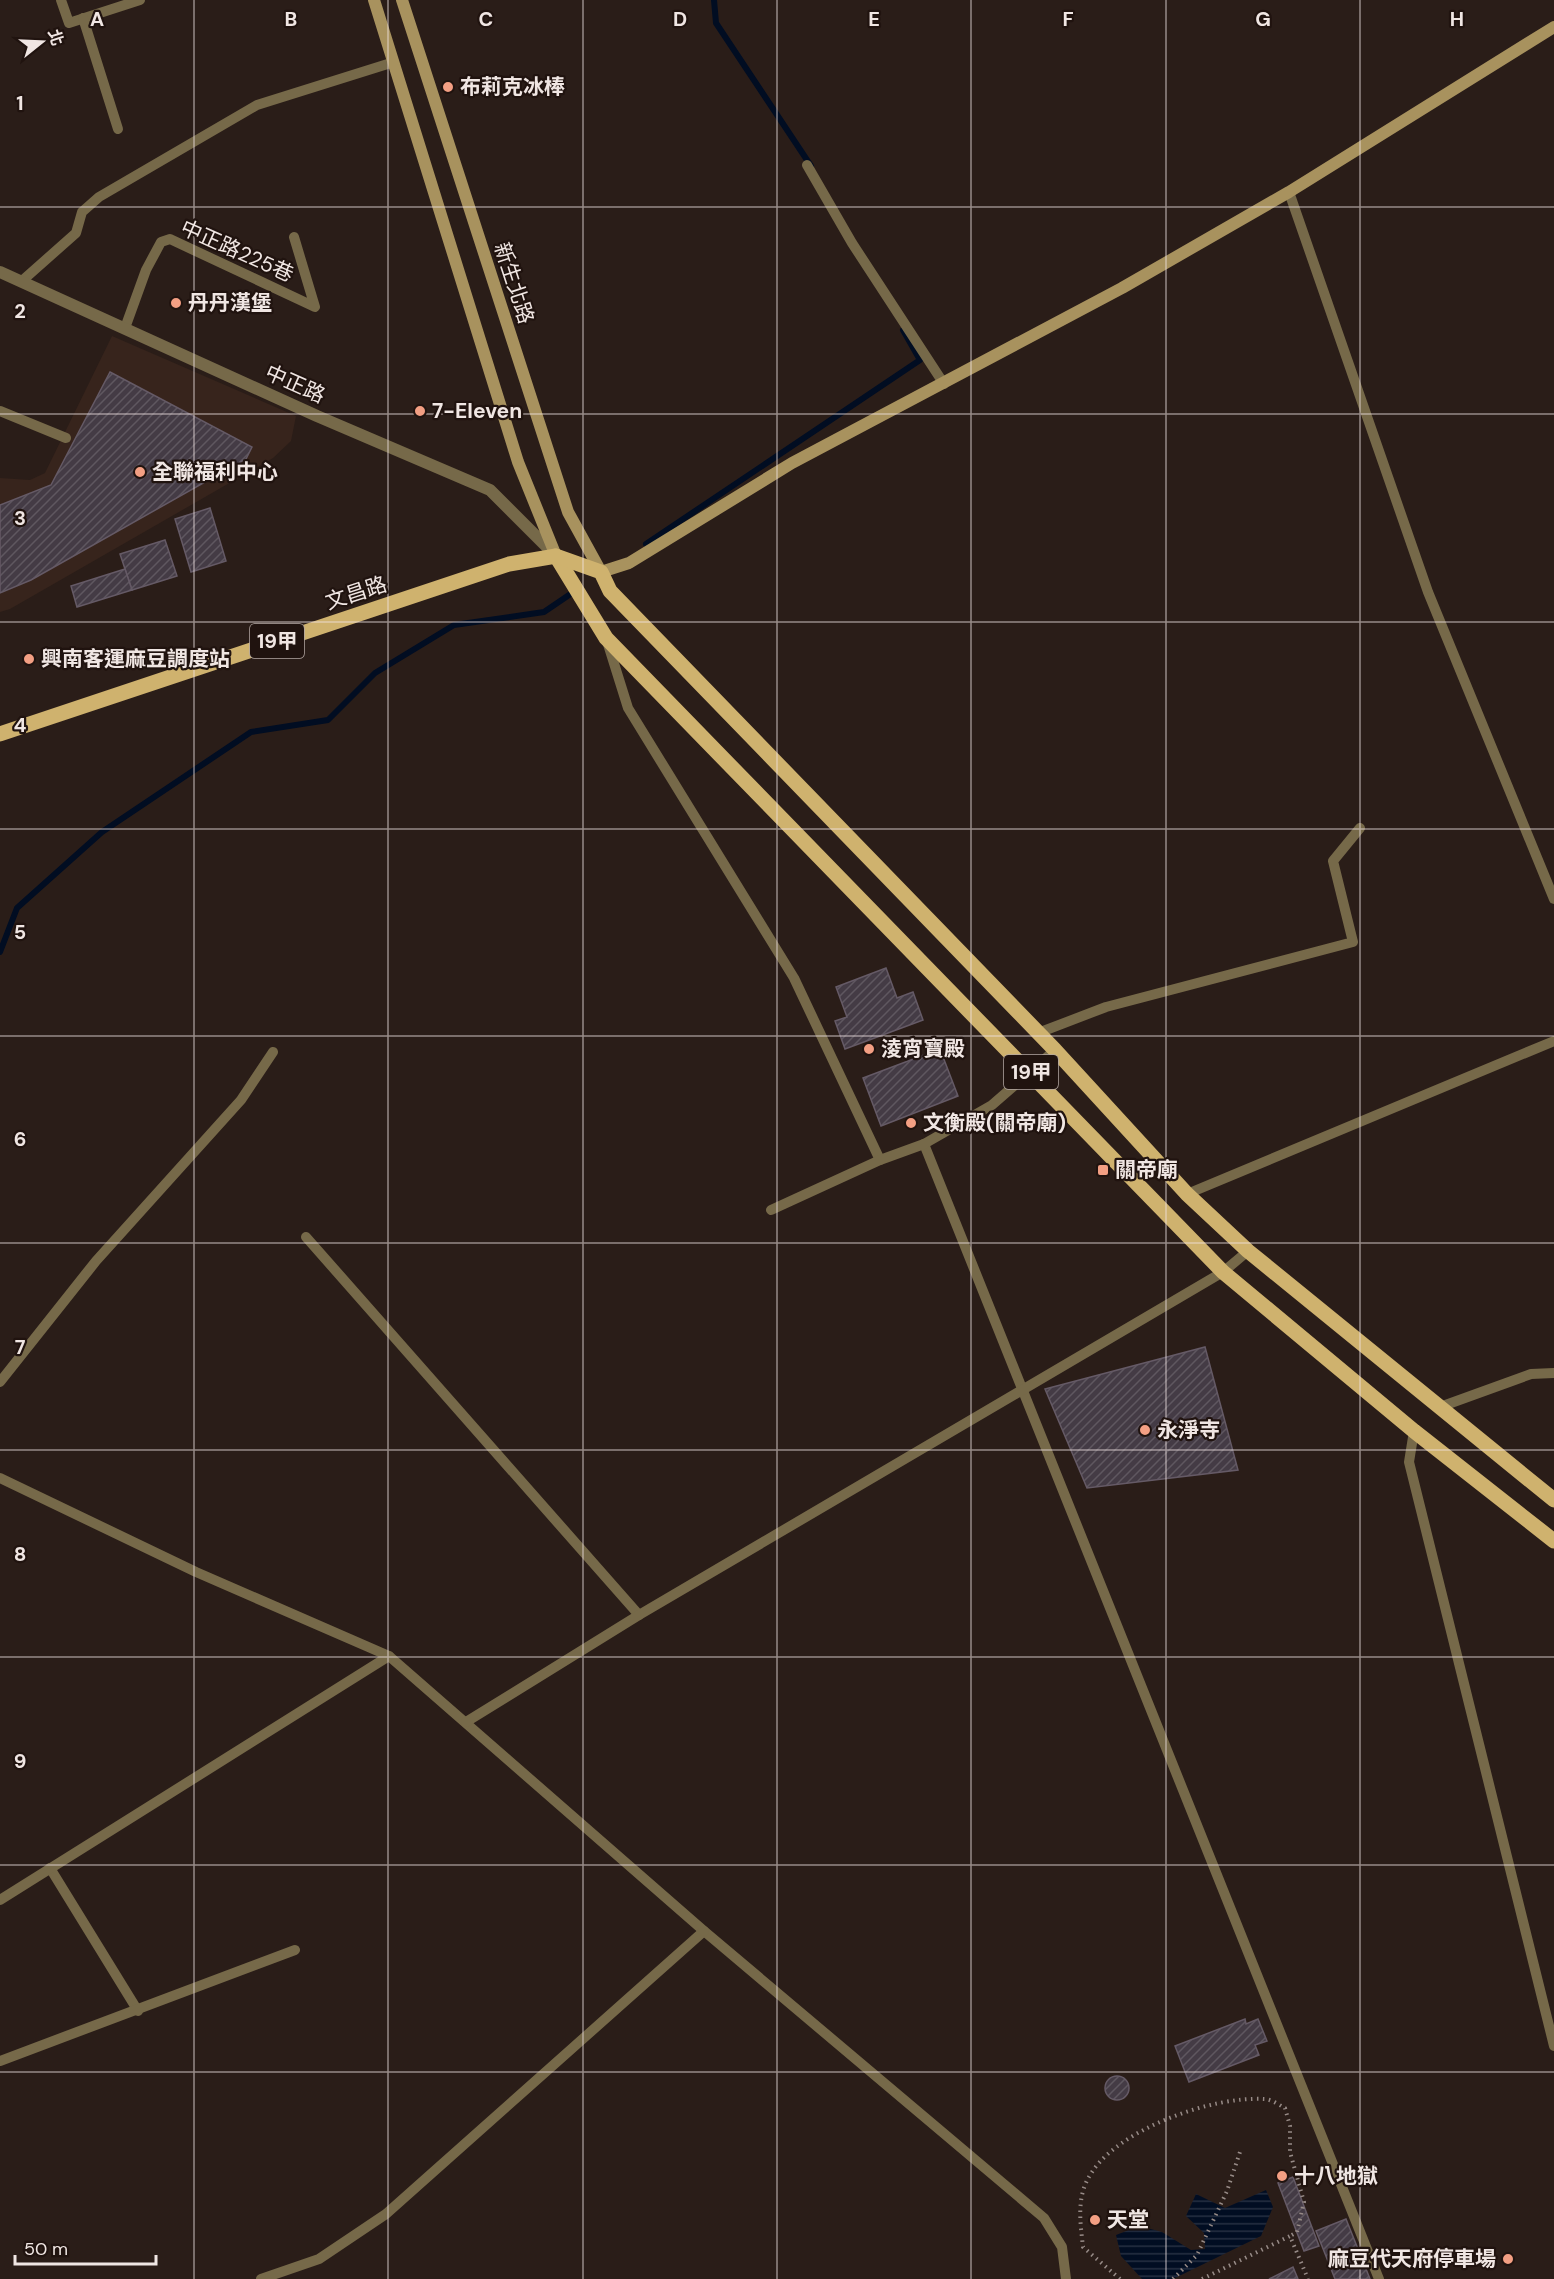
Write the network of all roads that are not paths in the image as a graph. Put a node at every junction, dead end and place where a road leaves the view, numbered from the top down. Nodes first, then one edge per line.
1 (62, 0) edge
2 (140, 0) edge
3 (374, 0) edge
4 (402, 0) edge
5 (83, 18) junction
6 (1554, 27) edge
7 (394, 62) junction
8 (118, 129) dead end
9 (807, 165) dead end
10 (1289, 192) junction
11 (294, 237) dead end
12 (0, 273) edge
13 (23, 280) junction
14 (125, 328) junction
15 (944, 384) junction
16 (0, 411) edge
17 (66, 438) dead end
18 (556, 556) junction
19 (601, 572) junction
20 (606, 638) junction
21 (0, 734) edge
22 (1360, 828) dead end
23 (1554, 899) edge
24 (1038, 1033) junction
25 (1554, 1041) edge
26 (1055, 1050) junction
27 (273, 1052) dead end
28 (1031, 1072) junction
29 (924, 1144) junction
30 (880, 1160) junction
31 (1188, 1194) junction
32 (771, 1210) dead end
33 (306, 1237) dead end
34 (1248, 1251) junction
35 (1223, 1272) junction
36 (1554, 1372) edge
37 (0, 1382) edge
38 (1022, 1390) junction
39 (1440, 1407) junction
40 (1414, 1431) junction
41 (0, 1478) edge
42 (1554, 1500) edge
43 (1554, 1541) edge
44 (639, 1615) junction
45 (388, 1656) junction
46 (466, 1722) junction
47 (50, 1868) junction
48 (0, 1900) edge
49 (704, 1930) junction
50 (295, 1950) dead end
51 (138, 2011) junction
52 (1554, 2046) edge
53 (0, 2061) edge
54 (261, 2279) edge
55 (1066, 2279) edge
56 (1379, 2279) edge

1 - 5 lane
2 - 5 lane
3 - 7 main road
4 - 19 main road, 新生北路
5 - 8 lane
6 - 10 main road
7 - 13 lane
7 - 18 main road
9 - 15 lane
10 - 15 main road
10 - 23 lane
11 - 14 lane, 中正路225巷
12 - 13 street, 中正路
13 - 14 street, 中正路
14 - 18 street, 中正路
15 - 19 main road
16 - 17 lane
18 - 19 main road, 19甲
18 - 20 main road, 19甲
18 - 21 main road, 文昌路 / 19甲
19 - 24 main road, 19甲
20 - 28 main road, 19甲
20 - 30 lane
22 - 24 lane
24 - 26 main road, 19甲
25 - 31 lane
26 - 28 lane
26 - 31 main road, 19甲
27 - 37 lane
28 - 29 lane
28 - 35 main road, 19甲
29 - 30 lane
29 - 38 lane
30 - 32 lane
31 - 34 main road, 19甲
33 - 44 lane
34 - 35 lane
34 - 39 main road, 19甲
35 - 38 lane
35 - 40 main road, 19甲
36 - 39 lane
38 - 44 lane
38 - 56 lane
39 - 42 main road, 19甲
40 - 43 main road, 19甲
40 - 52 lane
41 - 45 lane
44 - 46 lane
45 - 46 lane
45 - 47 lane
46 - 49 lane
47 - 48 lane
47 - 51 lane
49 - 54 lane
49 - 55 lane
50 - 51 lane
51 - 53 lane

